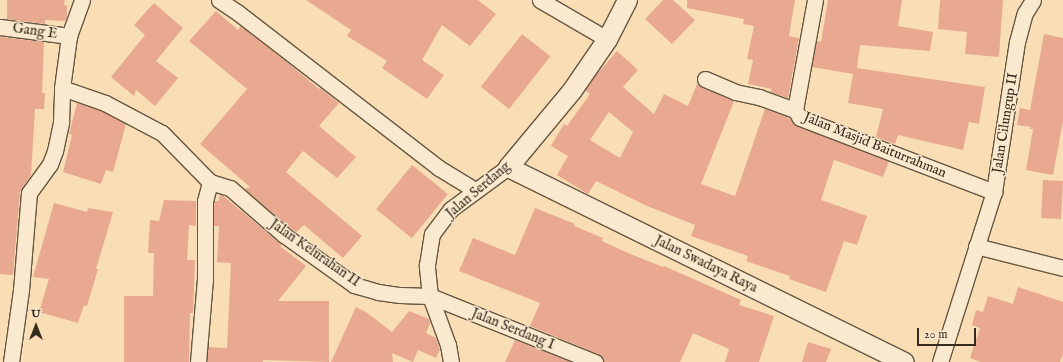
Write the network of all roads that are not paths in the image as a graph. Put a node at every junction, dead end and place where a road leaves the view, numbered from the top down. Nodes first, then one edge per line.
1 (82, 0) edge
2 (218, 0) edge
3 (540, 0) edge
4 (627, 0) edge
5 (815, 0) edge
6 (1033, 0) edge
7 (0, 26) edge
8 (69, 36) junction
9 (607, 39) junction
10 (705, 80) dead end
11 (62, 88) junction
12 (795, 110) junction
13 (508, 167) junction
14 (210, 182) junction
15 (475, 190) junction
16 (994, 192) junction
17 (976, 246) junction
18 (1063, 268) edge
19 (430, 296) junction
20 (11, 362) edge
21 (198, 362) edge
22 (451, 362) edge
23 (595, 362) edge
24 (904, 362) edge
25 (940, 362) edge

1 - 8 street
2 - 15 street
3 - 9 street
4 - 9 street, Jalan Serdang
5 - 12 street, Jalan Masjid Baiturrahman
6 - 16 street, Jalan Cilungup II
7 - 8 street, Gang E
8 - 11 street
9 - 13 street, Jalan Serdang
10 - 12 street
11 - 14 street, Jalan Kelurahan II
11 - 20 street
12 - 16 street, Jalan Masjid Baiturrahman
13 - 15 street, Jalan Serdang
13 - 24 street, Jalan Swadaya Raya
14 - 19 street, Jalan Kelurahan II
14 - 21 street
15 - 19 street, Jalan Serdang
16 - 17 street, Jalan Cilungup II
17 - 18 street
17 - 25 street, Jalan Cilungup II
19 - 22 street, Jalan Serdang
19 - 23 street, Jalan Serdang I

